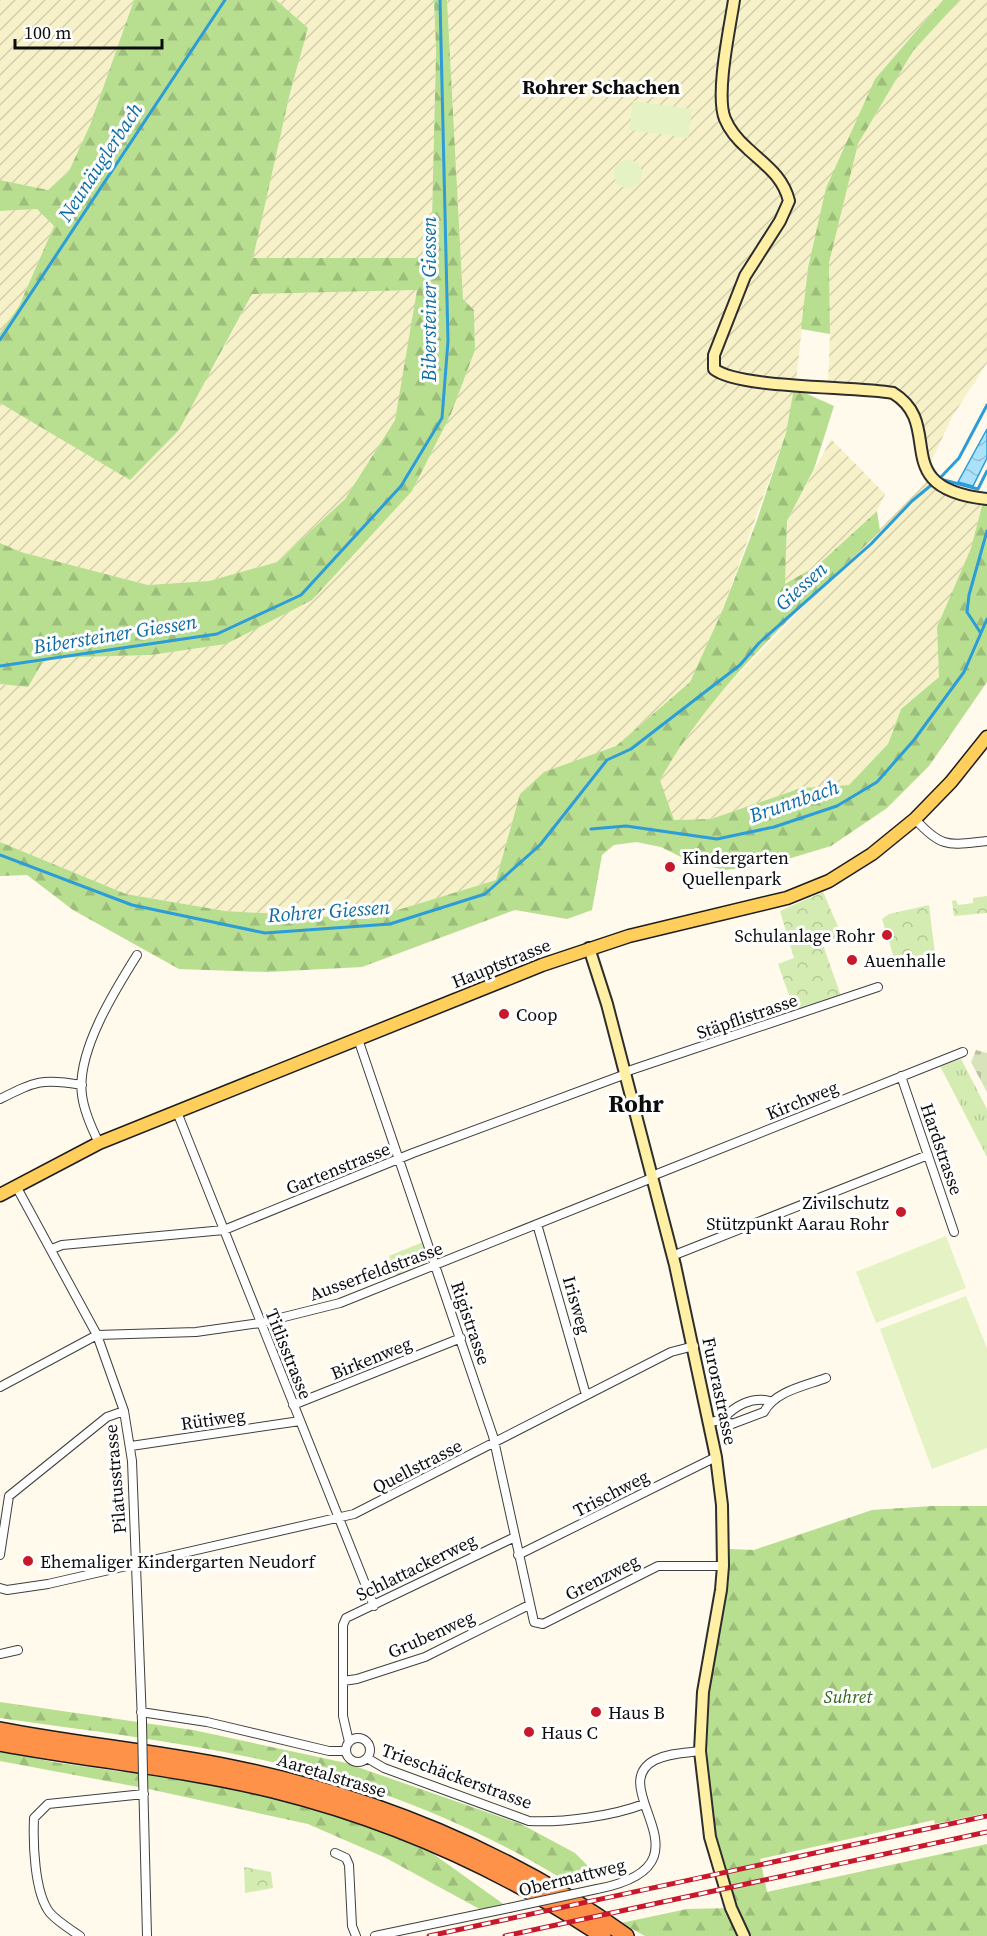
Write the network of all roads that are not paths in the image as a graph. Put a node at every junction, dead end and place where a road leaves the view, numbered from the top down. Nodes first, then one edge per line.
1 (734, 0) edge
2 (987, 498) edge
3 (987, 737) edge
4 (915, 819) junction
5 (987, 841) edge
6 (589, 948) junction
7 (137, 955) dead end
8 (878, 987) dead end
9 (358, 1039) junction
10 (963, 1052) dead end
11 (626, 1073) junction
12 (902, 1076) junction
13 (82, 1085) junction
14 (0, 1099) edge
15 (177, 1112) junction
16 (99, 1143) junction
17 (928, 1155) junction
18 (399, 1159) junction
19 (652, 1177) junction
20 (16, 1186) junction
21 (0, 1195) edge
22 (537, 1224) junction
23 (224, 1230) junction
24 (954, 1232) dead end
25 (52, 1249) junction
26 (672, 1256) junction
27 (436, 1266) junction
28 (261, 1323) junction
29 (97, 1335) junction
30 (461, 1338) junction
31 (694, 1346) junction
32 (826, 1378) dead end
33 (0, 1387) edge
34 (586, 1395) junction
35 (770, 1401) junction
36 (293, 1405) junction
37 (124, 1410) junction
38 (722, 1420) junction
39 (300, 1421) junction
40 (710, 1422) junction
41 (495, 1443) junction
42 (130, 1446) junction
43 (716, 1457) junction
44 (4, 1496) edge
45 (339, 1519) junction
46 (515, 1537) junction
47 (0, 1555) edge
48 (518, 1555) junction
49 (137, 1564) junction
50 (723, 1566) junction
51 (0, 1588) edge
52 (529, 1605) junction
53 (374, 1606) junction
54 (534, 1622) joint
55 (18, 1650) dead end
56 (0, 1654) edge
57 (343, 1681) junction
58 (141, 1712) junction
59 (0, 1730) edge
60 (349, 1742) junction
61 (0, 1743) edge
62 (346, 1751) junction
63 (700, 1751) junction
64 (367, 1758) junction
65 (144, 1791) junction
66 (644, 1804) junction
67 (335, 1853) dead end
68 (80, 1936) edge
69 (147, 1936) edge
70 (356, 1936) edge
71 (375, 1936) edge
72 (603, 1936) edge
73 (626, 1936) edge
74 (744, 1936) edge

1 - 2 main road
3 - 4 main road, Hauptstrasse
4 - 5 street
4 - 6 main road, Hauptstrasse
6 - 9 main road, Hauptstrasse
6 - 11 main road, Furorastrasse
7 - 13 street
8 - 11 street, Stäpflistrasse
9 - 15 main road, Hauptstrasse
9 - 18 street, Rigistrasse
10 - 12 street, Kirchweg
11 - 18 street, Gartenstrasse
11 - 19 main road, Furorastrasse
12 - 17 street, Hardstrasse
12 - 19 street, Kirchweg
13 - 14 street
13 - 16 street
15 - 16 main road, Hauptstrasse
15 - 23 street, Titlisstrasse
16 - 20 main road, Hauptstrasse
17 - 24 street, Hardstrasse
17 - 26 street
18 - 23 street, Gartenstrasse
18 - 27 street, Rigistrasse
19 - 22 street, Ausserfeldstrasse
19 - 26 main road, Furorastrasse
20 - 21 main road, Hauptstrasse
20 - 25 street, Pilatusstrasse
22 - 27 street, Ausserfeldstrasse
22 - 34 street, Irisweg
23 - 25 street, Gartenstrasse
23 - 28 street, Titlisstrasse
25 - 29 street, Pilatusstrasse
26 - 31 main road, Furorastrasse
27 - 28 street, Ausserfeldstrasse
27 - 30 street, Rigistrasse
28 - 29 street, Ausserfeldstrasse
28 - 36 street, Titlisstrasse
29 - 33 street
29 - 37 street, Pilatusstrasse
30 - 36 street, Birkenweg
30 - 41 street, Rigistrasse
31 - 34 street, Quellstrasse
31 - 40 main road, Furorastrasse
32 - 35 street
34 - 41 street, Quellstrasse
35 - 38 street
35 - 38 street
36 - 39 street, Titlisstrasse
37 - 42 street, Pilatusstrasse
37 - 44 street
38 - 40 street
39 - 42 street, Rütiweg
39 - 45 street, Titlisstrasse
40 - 43 main road, Furorastrasse
41 - 45 street, Quellstrasse
41 - 46 street, Rigistrasse
42 - 49 street, Pilatusstrasse
43 - 48 street, Trischweg
43 - 50 main road, Furorastrasse
44 - 47 street
45 - 49 street, Quellstrasse
45 - 53 street, Titlisstrasse
46 - 48 street, Rigistrasse
46 - 53 street, Schlattackerweg
48 - 52 street, Rigistrasse
49 - 51 street, Quellstrasse
49 - 58 street, Pilatusstrasse
50 - 54 street, Grenzweg
50 - 63 main road, Furorastrasse
52 - 54 street, Rigistrasse
52 - 57 street, Grubenweg
53 - 57 street, Schlattackerweg
55 - 56 street
57 - 60 street, Schlattackerweg
58 - 62 street, Trieschäckerstrasse
58 - 65 street, Pilatusstrasse, bridge
59 - 73 highway, Aaretalstrasse
60 - 62 street
60 - 64 street, Trieschäckerstrasse
61 - 72 highway, Aaretalstrasse
62 - 64 street, Trieschäckerstrasse
63 - 66 street, Obermattweg
63 - 74 main road, Furorastrasse
64 - 66 street, Trieschäckerstrasse
65 - 68 street
65 - 69 street
66 - 71 street, Obermattweg, bridge
67 - 70 street

